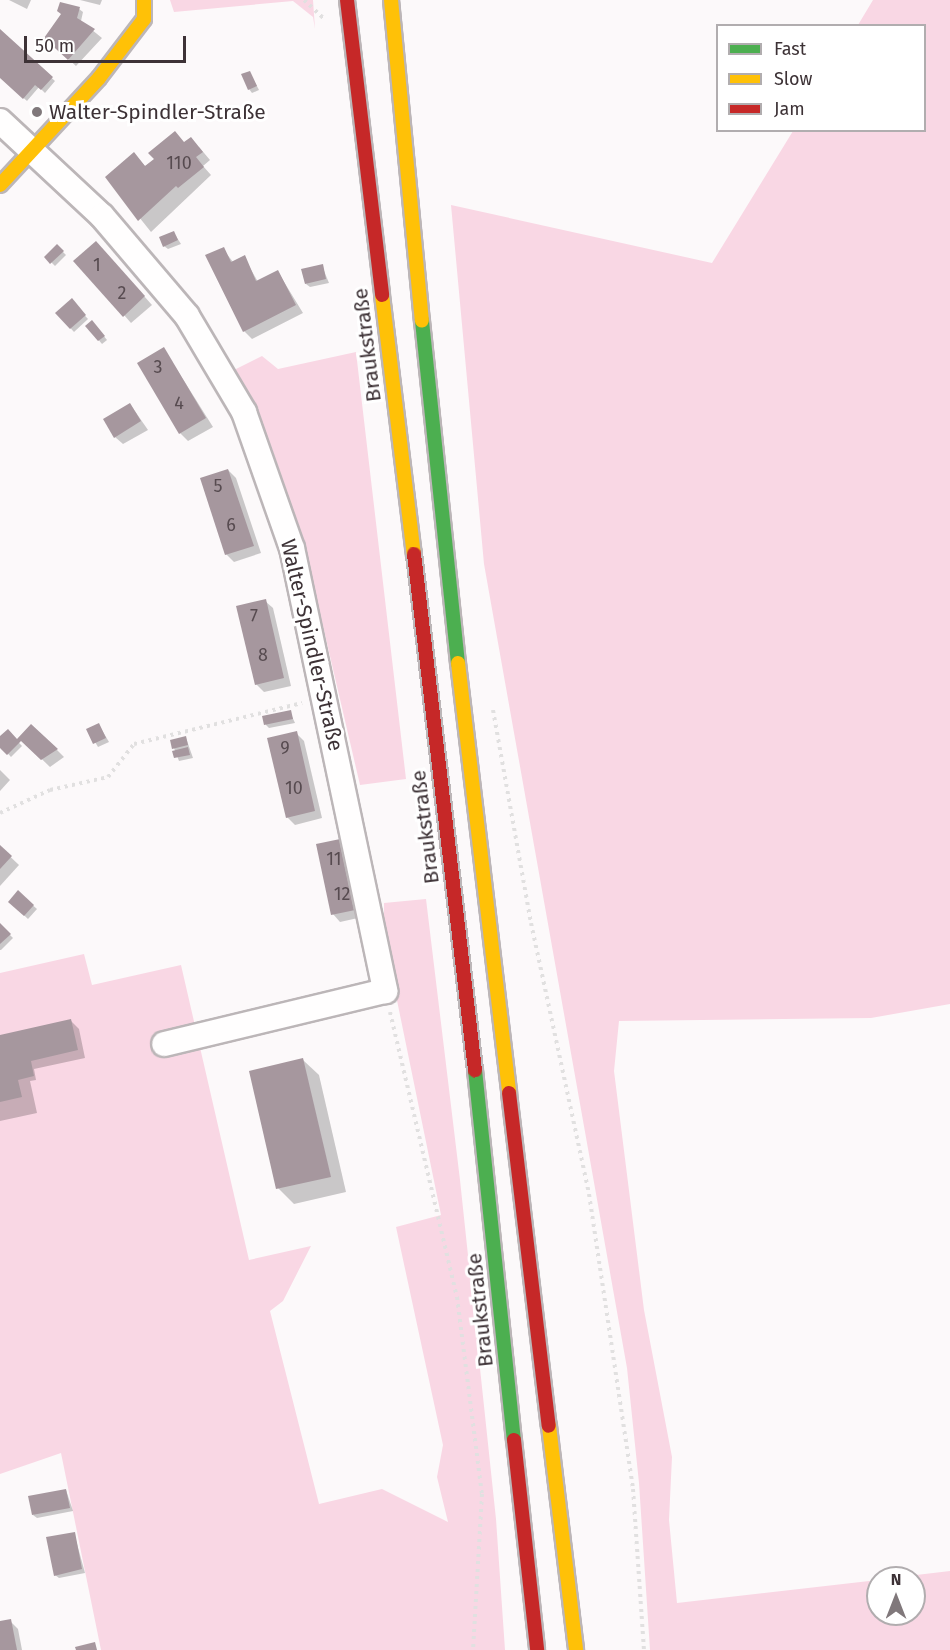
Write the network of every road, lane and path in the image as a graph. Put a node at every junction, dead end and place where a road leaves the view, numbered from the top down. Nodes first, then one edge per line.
1 (144, 0) edge
2 (347, 0) edge
3 (391, 0) edge
4 (0, 121) edge
5 (32, 149) junction
6 (0, 185) edge
7 (326, 697) junction
8 (492, 704) dead end
9 (0, 813) edge
10 (385, 991) junction
11 (164, 1044) dead end
12 (473, 1650) edge
13 (537, 1650) edge
14 (576, 1650) edge
15 (644, 1650) edge

1 - 5 main road
2 - 13 main road, Braukstraße
3 - 14 main road
4 - 5 street, Walter-Spindler-Straße
5 - 6 main road
5 - 7 street, Walter-Spindler-Straße
7 - 9 path
7 - 10 street, Walter-Spindler-Straße
8 - 15 path
10 - 11 street
10 - 12 path

